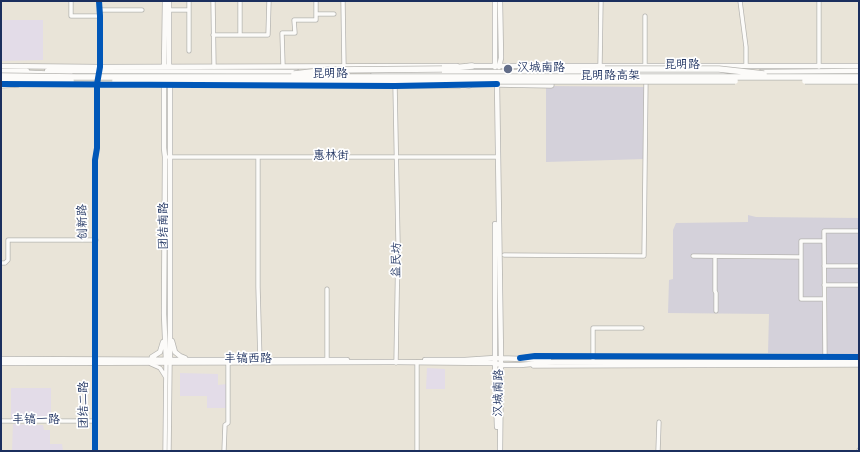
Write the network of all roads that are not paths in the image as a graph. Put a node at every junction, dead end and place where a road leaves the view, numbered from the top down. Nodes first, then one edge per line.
1 (71, 1) edge
2 (99, 1) edge
3 (165, 1) edge
4 (169, 1) edge
5 (189, 1) edge
6 (212, 1) edge
7 (240, 1) edge
8 (268, 1) edge
9 (316, 1) edge
10 (343, 1) edge
11 (495, 1) edge
12 (500, 1) edge
13 (601, 1) edge
14 (740, 1) edge
15 (819, 1) edge
16 (100, 10) junction
17 (142, 10) dead end
18 (169, 10) junction
19 (189, 10) junction
20 (316, 14) junction
21 (334, 14) dead end
22 (100, 16) junction
23 (645, 16) dead end
24 (213, 35) junction
25 (240, 35) junction
26 (189, 51) dead end
27 (344, 65) junction
28 (1, 66) edge
29 (283, 66) junction
30 (472, 66) junction
31 (497, 66) junction
32 (550, 66) joint
33 (645, 66) junction
34 (746, 66) junction
35 (819, 66) junction
36 (859, 66) edge
37 (214, 67) junction
38 (603, 67) junction
39 (167, 69) junction
40 (100, 70) junction
41 (3, 71) edge
42 (859, 71) edge
43 (344, 72) junction
44 (395, 72) junction
45 (495, 72) junction
46 (645, 72) junction
47 (1, 76) edge
48 (92, 77) junction
49 (275, 77) junction
50 (784, 77) junction
51 (859, 77) edge
52 (1, 80) edge
53 (64, 81) junction
54 (286, 81) junction
55 (720, 81) junction
56 (859, 81) edge
57 (3, 84) edge
58 (97, 84) junction
59 (164, 84) junction
60 (170, 84) junction
61 (495, 84) junction
62 (469, 85) junction
63 (395, 86) junction
64 (167, 157) junction
65 (258, 157) junction
66 (396, 157) junction
67 (496, 157) junction
68 (859, 231) edge
69 (96, 240) junction
70 (824, 241) junction
71 (504, 255) dead end
72 (693, 256) dead end
73 (715, 256) junction
74 (801, 257) junction
75 (1, 263) edge
76 (824, 266) junction
77 (859, 266) edge
78 (824, 285) junction
79 (859, 285) edge
80 (327, 289) dead end
81 (824, 299) junction
82 (716, 311) dead end
83 (642, 328) dead end
84 (167, 331) junction
85 (495, 358) junction
86 (501, 358) junction
87 (825, 358) junction
88 (1, 359) edge
89 (192, 359) junction
90 (593, 359) junction
91 (327, 360) junction
92 (96, 361) junction
93 (145, 361) junction
94 (168, 361) junction
95 (260, 361) junction
96 (396, 361) junction
97 (859, 361) edge
98 (1, 363) edge
99 (228, 363) junction
100 (417, 363) junction
101 (495, 363) junction
102 (501, 365) junction
103 (165, 379) junction
104 (1, 421) edge
105 (95, 421) junction
106 (658, 422) dead end
107 (95, 451) edge
108 (165, 451) edge
109 (169, 451) edge
110 (224, 451) edge
111 (417, 451) edge
112 (498, 451) edge
113 (658, 451) edge

1 - 22 street
2 - 16 street, 创新路
3 - 39 main road, 团结南路
4 - 18 main road, 团结南路
5 - 19 street
6 - 24 street
7 - 25 street
8 - 25 street
9 - 20 street
10 - 27 street
11 - 31 main road
12 - 31 main road
13 - 38 street
14 - 34 street
15 - 35 street
16 - 17 street
16 - 22 street, 创新路
18 - 19 street
18 - 39 main road, 团结南路
19 - 26 street
20 - 21 street
20 - 29 street
22 - 40 street, 创新路
23 - 33 street
24 - 25 street
24 - 37 street
27 - 29 main road, 昆明路
27 - 30 main road, 昆明路
27 - 43 street
28 - 40 main road, 昆明路
29 - 37 main road, 昆明路
30 - 31 main road, 昆明路
30 - 49 highway, bridge
31 - 32 main road, 昆明路
31 - 45 main road, 汉城南路
32 - 38 highway
33 - 34 main road, 昆明路
33 - 38 main road, 昆明路
34 - 35 main road, 昆明路
35 - 36 main road, 昆明路
37 - 39 main road, 昆明路
38 - 50 highway, bridge
39 - 40 main road, 昆明路
39 - 43 main road, 昆明路
39 - 59 main road, 团结南路
39 - 60 main road, 团结南路
40 - 41 main road, 昆明路
40 - 58 street, 创新路
41 - 48 highway, bridge
41 - 57 street
42 - 46 main road, 昆明路
43 - 44 main road, 昆明路
44 - 45 main road, 昆明路
44 - 63 street, 益民坊
45 - 46 main road, 昆明路
45 - 61 main road, 汉城南路
46 - 71 street
47 - 48 highway, 昆明路高架, bridge
48 - 49 highway, 昆明路高架, bridge
49 - 50 highway, 昆明路高架, bridge
50 - 51 highway, 昆明路高架, bridge
52 - 53 highway, 昆明路高架, bridge
53 - 54 highway, 昆明路高架, bridge
53 - 57 highway, bridge
54 - 55 highway, 昆明路高架, bridge
54 - 62 highway, bridge
55 - 56 highway, 昆明路高架, bridge
55 - 61 highway, bridge
57 - 58 street, 昆明路
58 - 59 street, 昆明路
58 - 69 street, 创新路
59 - 60 street, 昆明路
59 - 64 main road, 团结南路
60 - 63 street, 昆明路
60 - 64 main road, 团结南路
61 - 62 street, 昆明路
61 - 67 main road, 汉城南路
62 - 63 street, 昆明路
63 - 66 street, 益民坊
64 - 65 street, 惠林街
64 - 84 main road, 团结南路
65 - 66 street, 惠林街
65 - 95 street
66 - 67 street, 惠林街
66 - 96 street, 益民坊
67 - 85 main road, 汉城南路
67 - 86 main road, 汉城南路
68 - 70 street
69 - 75 street
69 - 92 street, 创新路
70 - 74 street
70 - 76 street
72 - 73 street
73 - 74 street
73 - 82 street
74 - 81 street
76 - 77 street
76 - 78 street
78 - 79 street
78 - 81 street
80 - 91 street
81 - 87 street
83 - 90 street
84 - 89 main road
84 - 93 main road
84 - 94 main road, 团结南路
85 - 86 main road, 丰镐西路
85 - 96 main road, 丰镐西路
85 - 101 main road, 汉城南路
86 - 90 main road, 丰镐西路
86 - 102 main road, 汉城南路
87 - 90 main road, 丰镐西路
87 - 97 main road, 丰镐西路
88 - 92 main road, 丰镐西路
89 - 94 main road, 丰镐西路
89 - 95 main road, 丰镐西路
91 - 95 main road, 丰镐西路
91 - 96 main road, 丰镐西路
92 - 93 main road, 丰镐西路
92 - 98 main road, 丰镐西路
92 - 105 street, 团结二路
93 - 94 main road, 丰镐西路
93 - 103 street
94 - 99 main road, 丰镐西路
94 - 103 street, 团结南路
94 - 109 street, 团结南路
95 - 96 main road, 丰镐西路
95 - 99 main road, 丰镐西路
96 - 100 main road, 丰镐西路
97 - 102 main road, 丰镐西路
99 - 110 street
100 - 101 main road, 丰镐西路
100 - 111 street
101 - 102 main road, 丰镐西路
101 - 112 main road, 汉城南路
102 - 112 main road, 汉城南路
103 - 108 street, 团结南路
104 - 105 street, 丰镐一路
105 - 107 street, 团结二路
106 - 113 street

